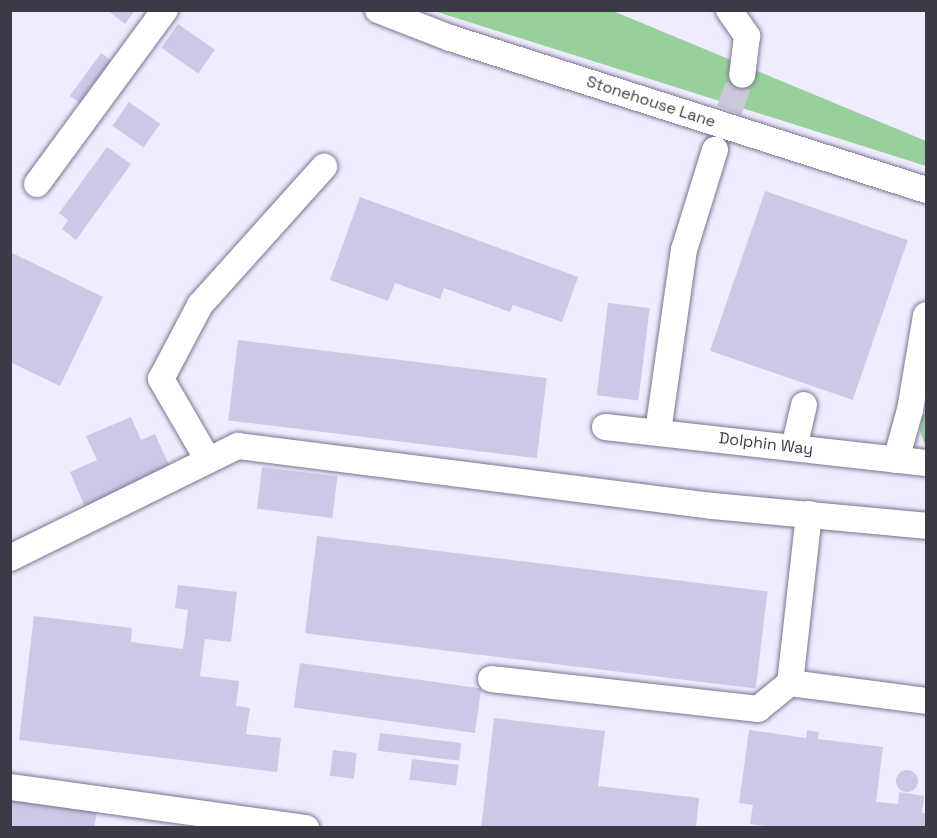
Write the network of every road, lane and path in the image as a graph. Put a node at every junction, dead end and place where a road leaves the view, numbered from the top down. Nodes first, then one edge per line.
1 (165, 10) edge
2 (378, 10) edge
3 (740, 14) edge
4 (742, 75) tunnel mouth
5 (715, 150) tunnel mouth
6 (324, 167) dead end
7 (37, 184) dead end
8 (927, 190) edge
9 (927, 315) edge
10 (804, 405) dead end
11 (605, 427) dead end
12 (658, 432) junction
13 (794, 448) junction
14 (208, 460) junction
15 (896, 460) junction
16 (927, 463) edge
17 (809, 514) junction
18 (927, 526) edge
19 (10, 558) edge
20 (491, 679) dead end
21 (790, 683) junction
22 (927, 701) edge
23 (10, 787) edge
24 (306, 828) edge

1 - 7 street
2 - 8 street, Stonehouse Lane
3 - 4 street
5 - 12 street
6 - 14 street
9 - 15 street
10 - 13 street
11 - 12 street, Dolphin Way
12 - 13 street, Dolphin Way
13 - 15 street, Dolphin Way
14 - 17 street
14 - 19 street
15 - 16 street, Dolphin Way
17 - 18 street
17 - 21 street
20 - 21 street
21 - 22 street
23 - 24 street

